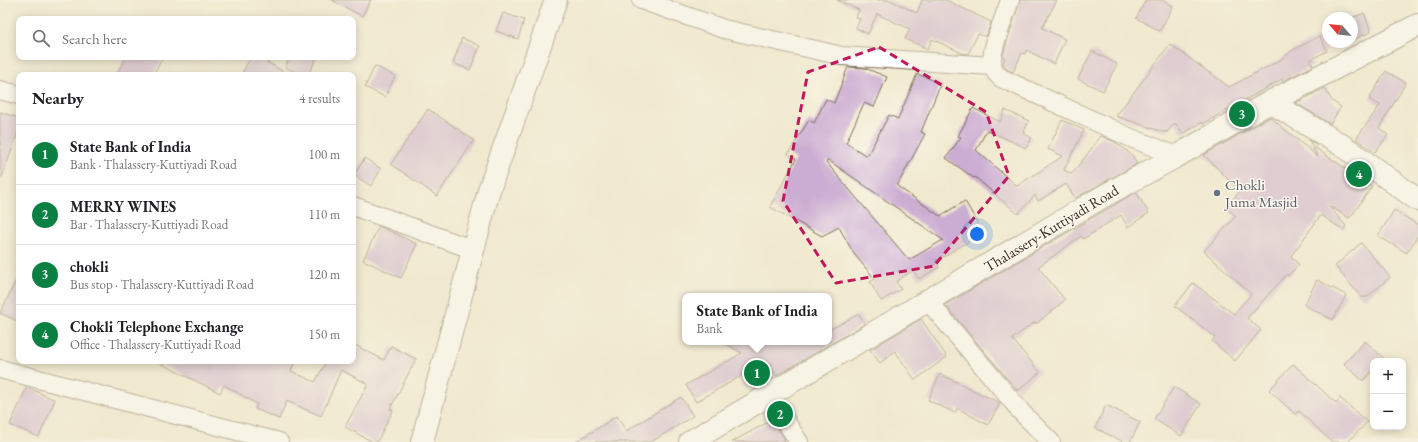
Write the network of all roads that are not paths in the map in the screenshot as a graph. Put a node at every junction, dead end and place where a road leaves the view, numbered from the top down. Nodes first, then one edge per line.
1 (556, 0) edge
2 (641, 0) edge
3 (1010, 0) edge
4 (1418, 25) edge
5 (992, 66) junction
6 (0, 91) edge
7 (16, 94) edge
8 (1270, 102) junction
9 (1177, 156) junction
10 (1418, 200) edge
11 (356, 207) edge
12 (474, 250) junction
13 (928, 301) junction
14 (0, 369) edge
15 (769, 395) junction
16 (279, 442) edge
17 (422, 442) edge
18 (690, 442) edge
19 (799, 442) edge
20 (1051, 442) edge

1 - 12 main road
2 - 5 street
3 - 5 street
4 - 8 main road, Thalassery-Kuttiyadi Road
5 - 9 street
6 - 7 street
8 - 9 main road, Thalassery-Kuttiyadi Road
8 - 10 main road
9 - 13 main road, Thalassery-Kuttiyadi Road
11 - 12 street
12 - 17 main road
13 - 15 main road, Thalassery-Kuttiyadi Road
13 - 20 street
14 - 16 street
15 - 18 main road, Thalassery-Kuttiyadi Road
15 - 19 street

